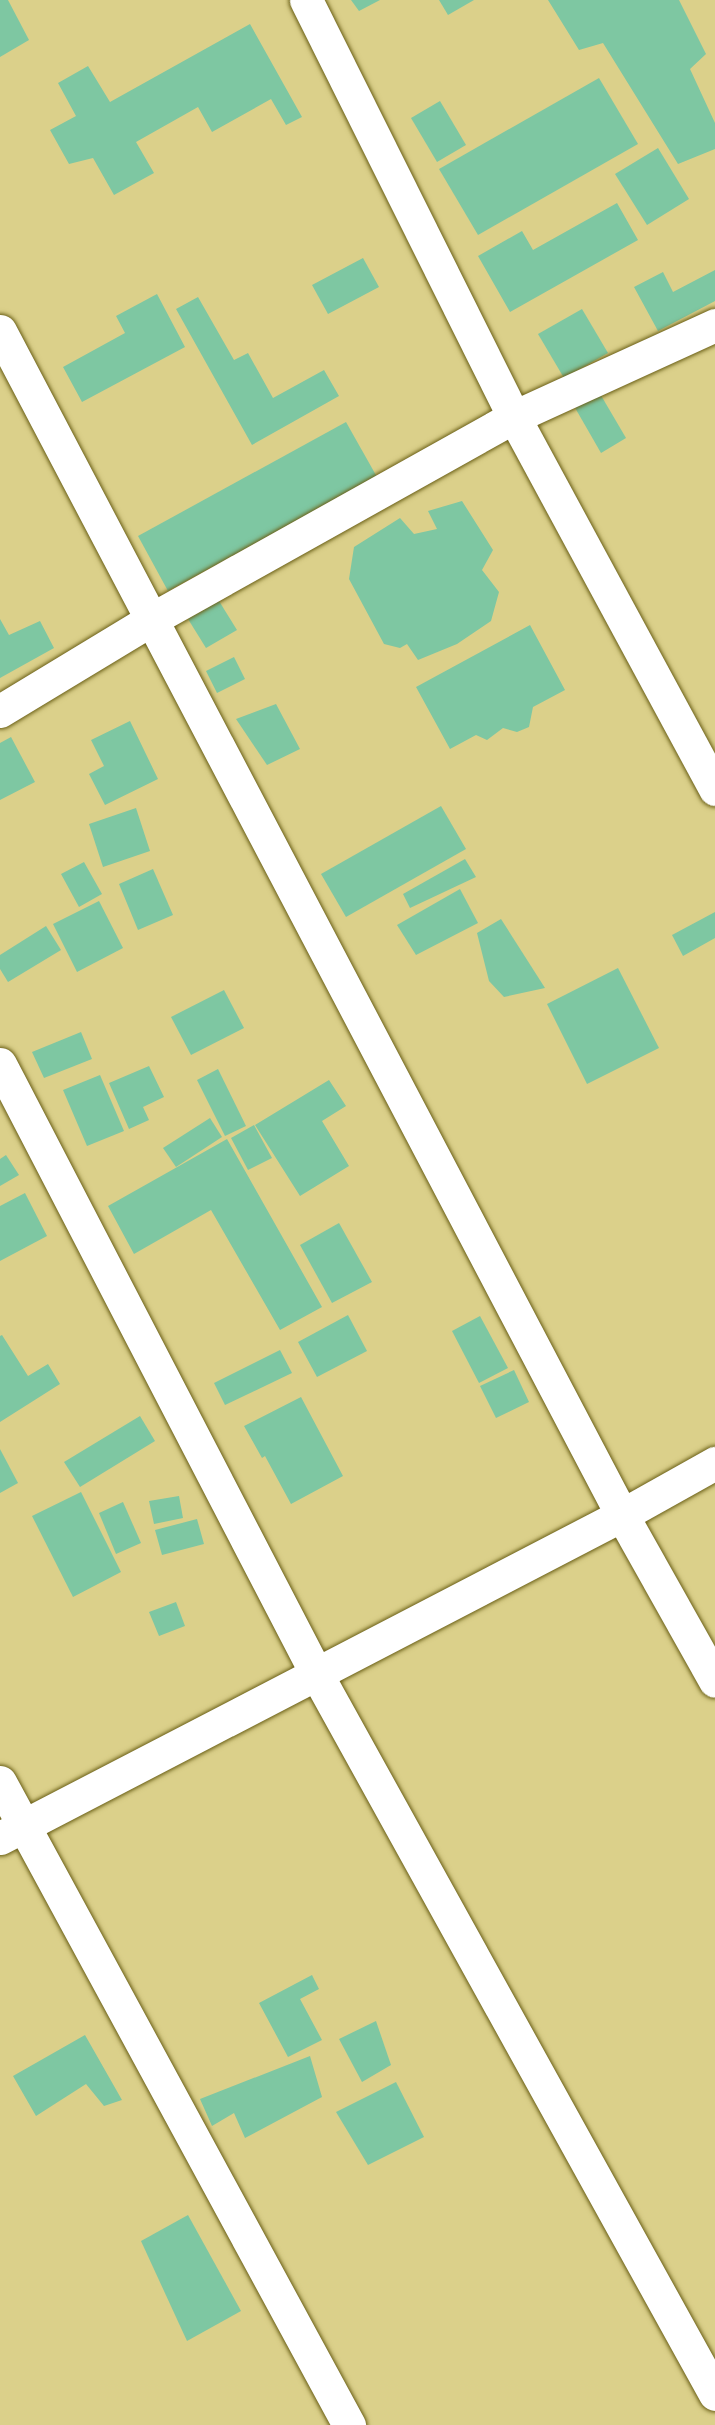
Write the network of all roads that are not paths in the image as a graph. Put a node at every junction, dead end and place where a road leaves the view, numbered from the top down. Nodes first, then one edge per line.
1 (306, 0) edge
2 (715, 325) edge
3 (0, 331) edge
4 (514, 417) junction
5 (152, 619) junction
6 (0, 711) edge
7 (715, 789) edge
8 (0, 1064) edge
9 (715, 1463) edge
10 (622, 1515) junction
11 (316, 1673) junction
12 (715, 1682) edge
13 (0, 1782) edge
14 (12, 1832) edge
15 (715, 2394) edge
16 (349, 2425) edge

1 - 4 street
2 - 4 street
3 - 5 street
4 - 5 street
4 - 7 street
5 - 6 street
5 - 10 street
8 - 11 street
9 - 10 street
10 - 11 street
10 - 12 street
11 - 14 street
11 - 15 street
13 - 14 street
14 - 16 street

